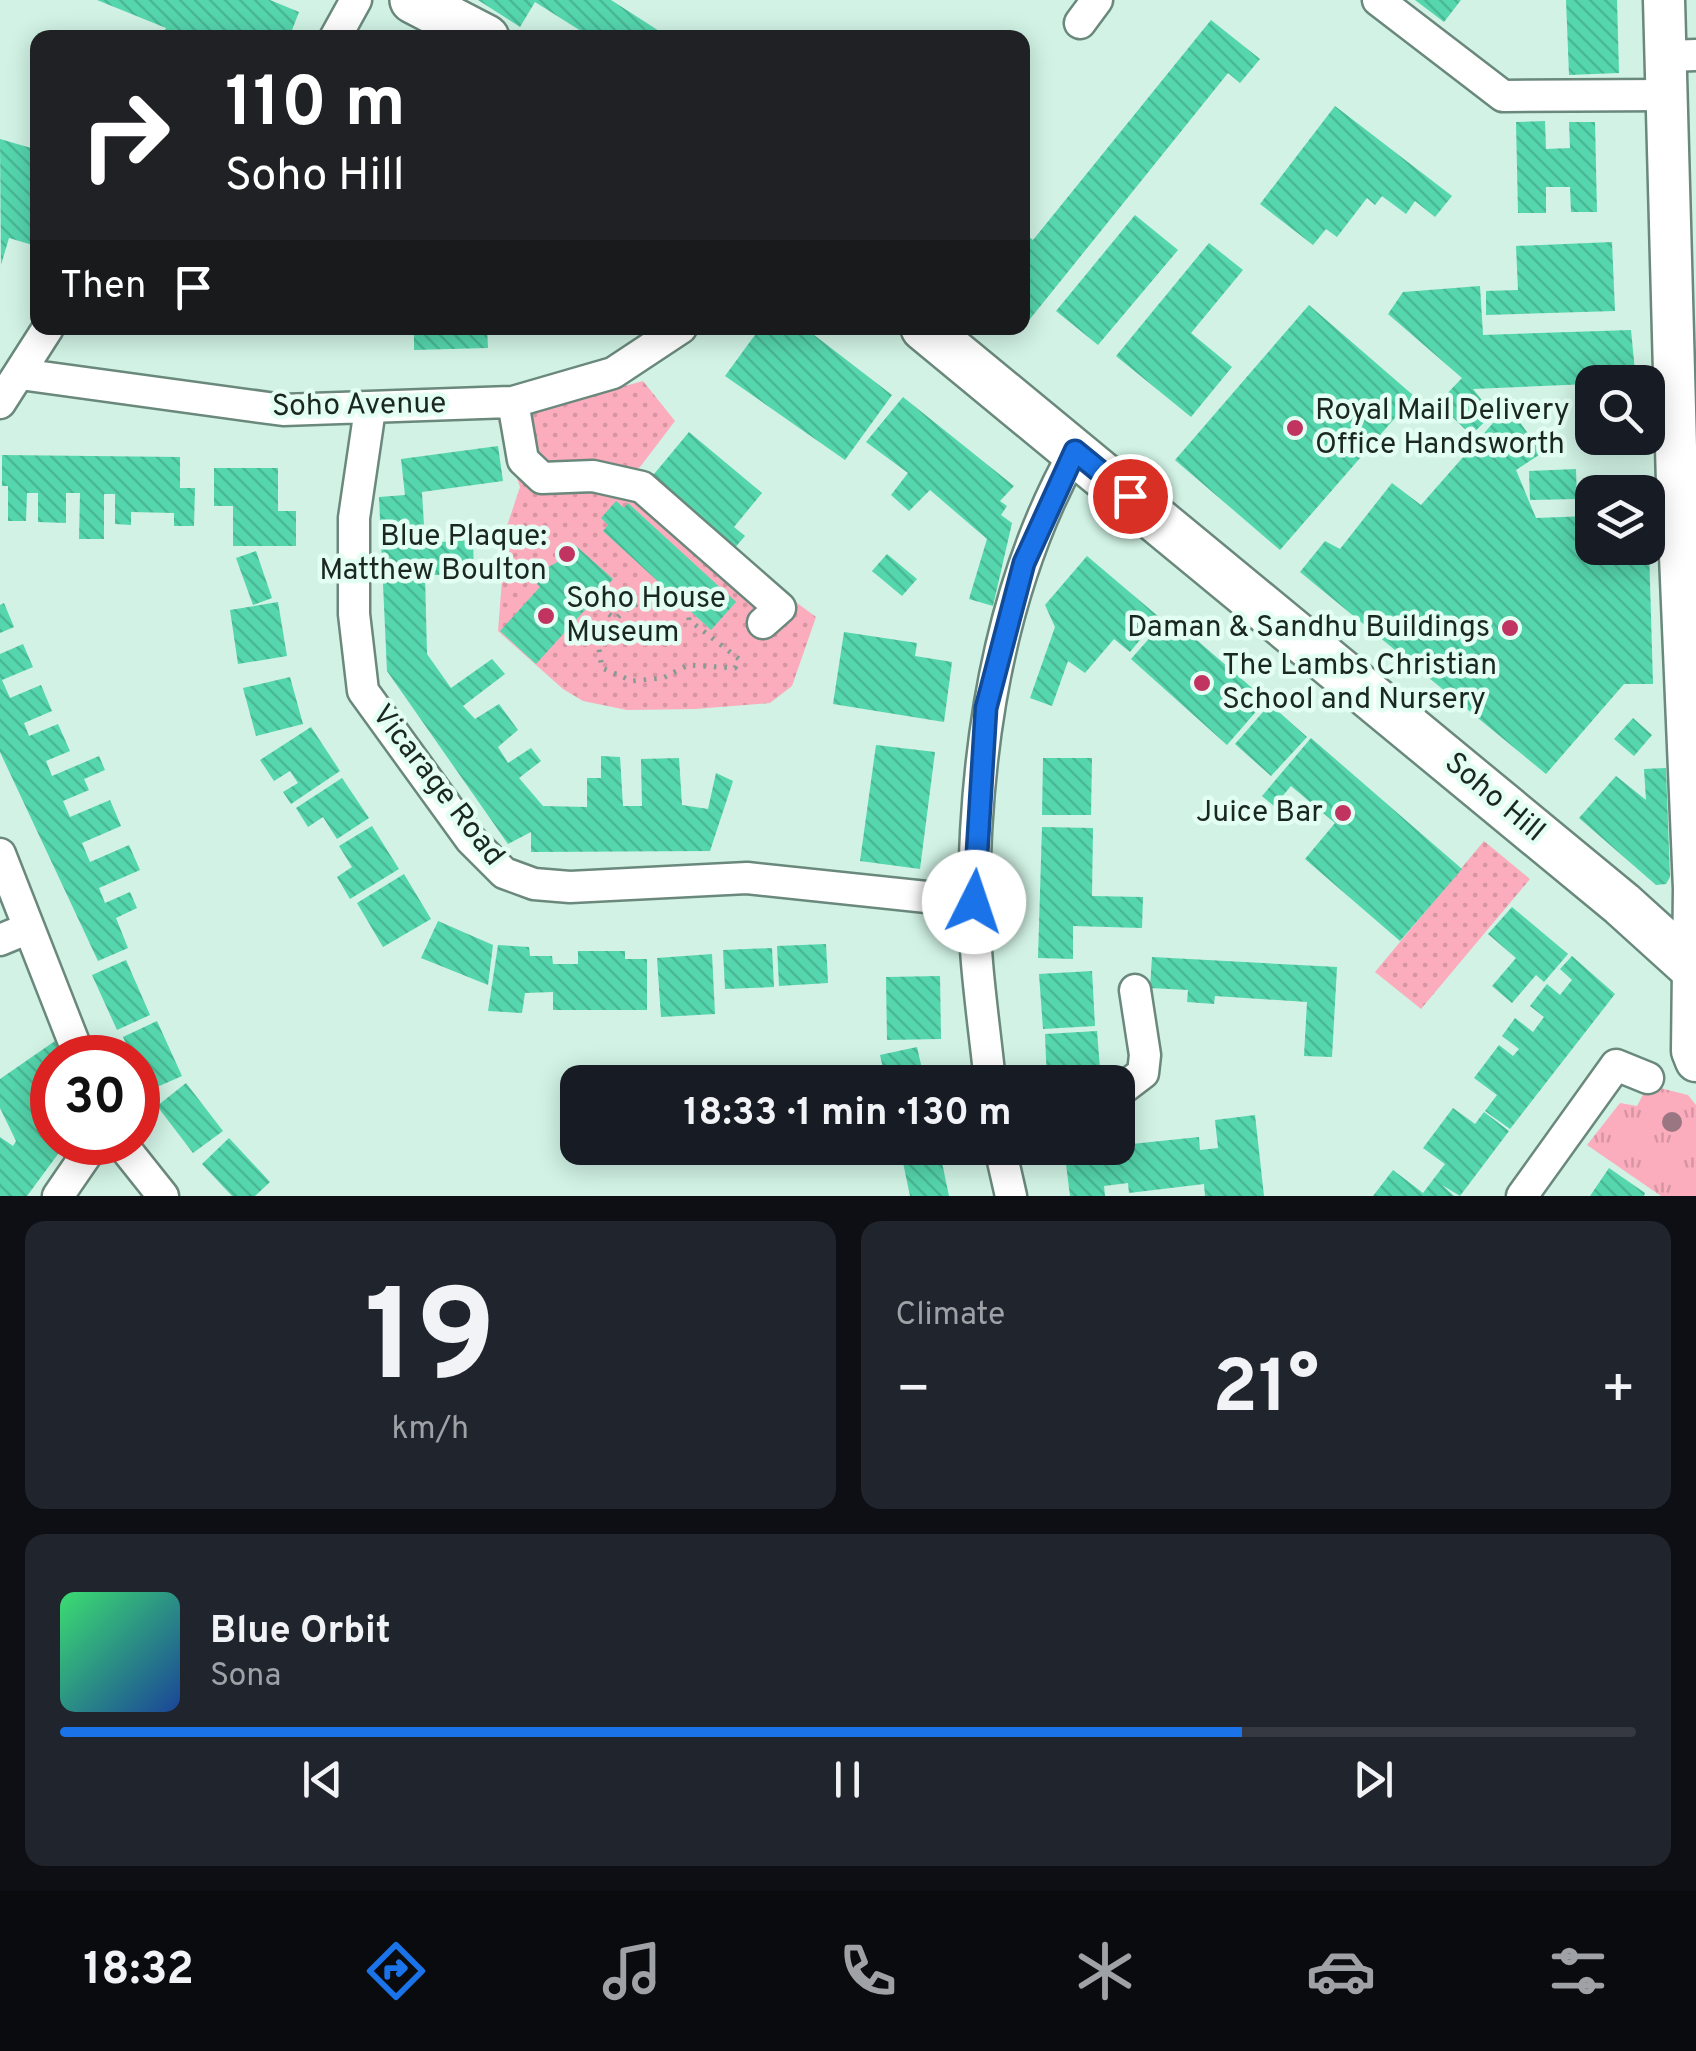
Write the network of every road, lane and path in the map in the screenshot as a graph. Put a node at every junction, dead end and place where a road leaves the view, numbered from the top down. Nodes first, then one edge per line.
1 (356, 0) edge
2 (413, 0) edge
3 (1378, 0) edge
4 (1664, 0) edge
5 (339, 30) edge
6 (471, 30) edge
7 (1677, 69) edge
8 (44, 335) edge
9 (671, 335) edge
10 (933, 335) edge
11 (20, 374) junction
12 (0, 402) edge
13 (513, 402) junction
14 (370, 409) junction
15 (1075, 451) junction
16 (1686, 484) edge
17 (592, 602) dead end
18 (614, 618) junction
19 (763, 623) dead end
20 (0, 854) edge
21 (974, 902) junction
22 (29, 928) junction
23 (0, 940) edge
24 (1694, 972) edge
25 (1135, 990) dead end
26 (71, 1035) edge
27 (1696, 1062) edge
28 (988, 1065) edge
29 (1648, 1078) dead end
30 (1135, 1080) edge
31 (79, 1165) edge
32 (138, 1165) edge
33 (1004, 1165) edge
34 (58, 1196) edge
35 (163, 1196) edge
36 (1011, 1196) edge
37 (1522, 1196) edge

1 - 5 street
2 - 6 highway
3 - 7 street
4 - 7 main road
7 - 16 main road
8 - 11 street
9 - 13 street, Soho Avenue
10 - 15 highway, Soho Hill
11 - 12 street
11 - 14 street, Soho Avenue
13 - 14 street, Soho Avenue
13 - 19 street
14 - 21 street, Vicarage Road
15 - 21 street
15 - 24 highway, Soho Hill
16 - 24 main road
17 - 18 path
18 - 18 path
20 - 22 street
21 - 28 street
22 - 23 street
22 - 26 street
24 - 27 main road
25 - 30 street
29 - 37 street
31 - 34 street
32 - 35 street
33 - 36 street

